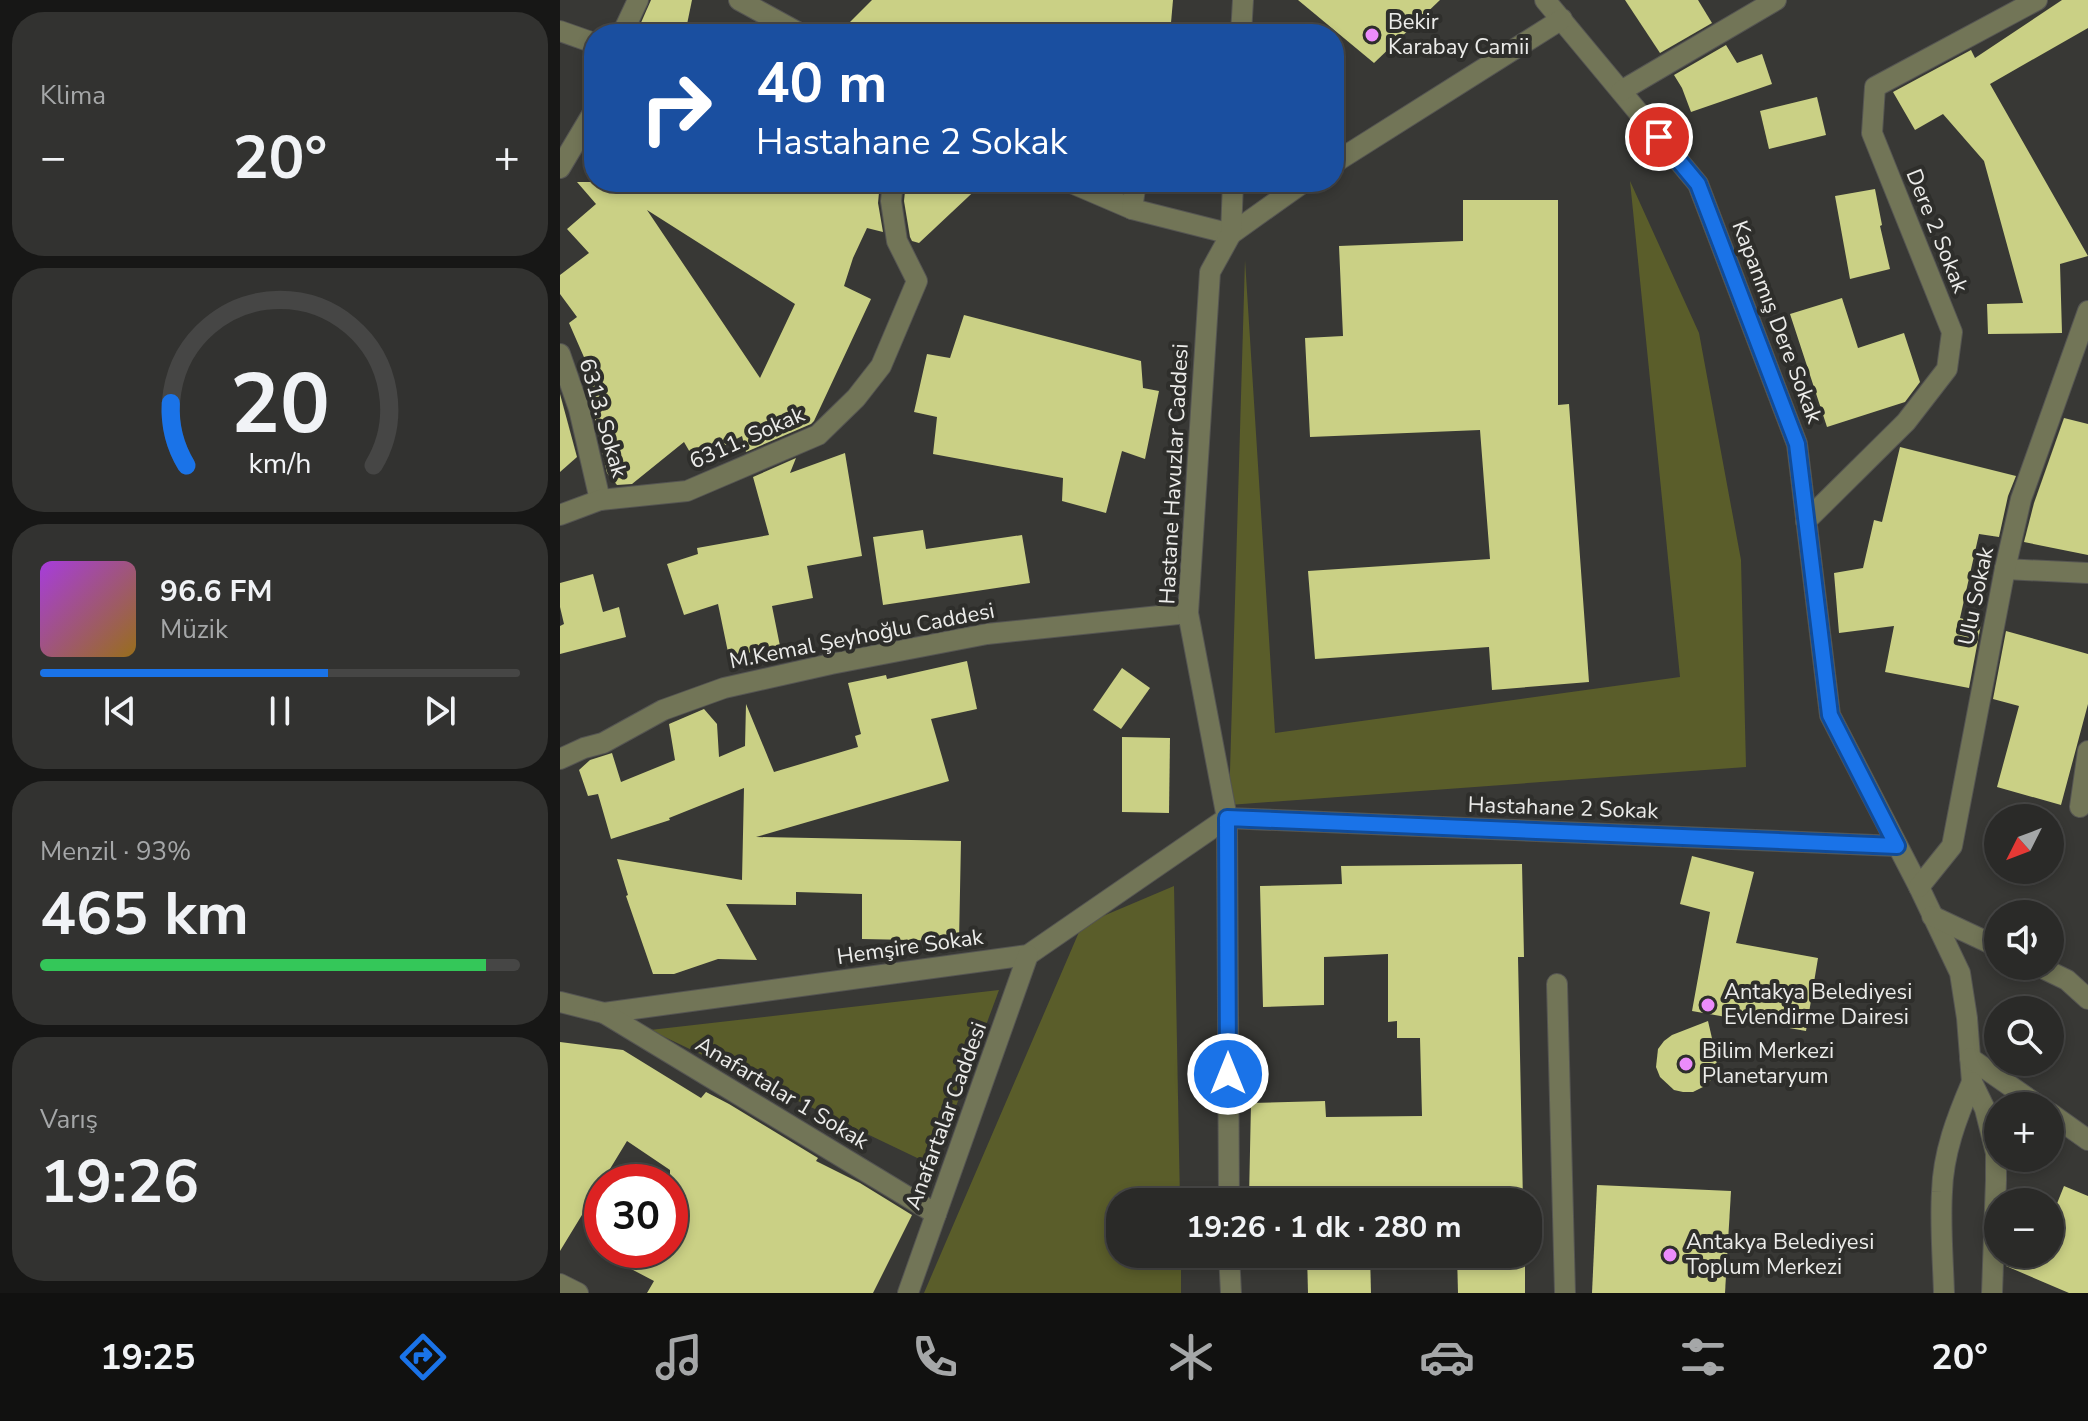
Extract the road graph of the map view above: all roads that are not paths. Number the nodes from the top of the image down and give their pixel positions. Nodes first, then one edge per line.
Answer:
1 (638, 0) edge
2 (739, 0) edge
3 (1243, 0) edge
4 (1545, 0) edge
5 (1776, 0) edge
6 (2037, 0) edge
7 (1562, 19) junction
8 (627, 24) edge
9 (783, 24) edge
10 (1242, 24) edge
11 (560, 31) edge
12 (584, 39) edge
13 (1621, 91) junction
14 (584, 128) edge
15 (1344, 157) edge
16 (560, 168) edge
17 (892, 192) edge
18 (1092, 192) edge
19 (1135, 192) edge
20 (1233, 192) edge
21 (1290, 192) edge
22 (1132, 209) junction
23 (1231, 234) junction
24 (2088, 311) edge
25 (560, 354) edge
26 (600, 500) junction
27 (560, 515) edge
28 (1806, 521) junction
29 (2005, 569) junction
30 (2088, 573) edge
31 (1188, 613) junction
32 (2088, 751) edge
33 (560, 759) edge
34 (2080, 807) dead end
35 (1227, 818) junction
36 (1897, 846) junction
37 (1919, 887) junction
38 (1932, 916) junction
39 (1984, 940) edge
40 (1028, 955) junction
41 (2064, 979) edge
42 (1557, 984) dead end
43 (2088, 999) edge
44 (560, 1002) edge
45 (604, 1013) junction
46 (1970, 1058) junction
47 (1972, 1082) junction
48 (2019, 1092) edge
49 (2064, 1123) edge
50 (2088, 1140) edge
51 (1229, 1188) edge
52 (936, 1214) junction
53 (1230, 1268) edge
54 (560, 1284) edge
55 (578, 1293) edge
56 (908, 1293) edge
57 (1231, 1293) edge
58 (1565, 1293) edge
59 (1944, 1293) edge
60 (1992, 1293) edge

1 - 8 street
2 - 9 street
3 - 10 street
4 - 7 street, Kapanmış Dere Sokak
5 - 13 street
6 - 28 street, Dere 2 Sokak
7 - 13 street, Kapanmış Dere Sokak
7 - 15 street
11 - 12 street
13 - 28 street, Kapanmış Dere Sokak
14 - 16 street
17 - 26 street, 6311. Sokak
18 - 22 street
19 - 22 street
20 - 23 street, Hastane Havuzlar Caddesi
21 - 23 street
22 - 23 street
23 - 31 street, Hastane Havuzlar Caddesi
24 - 29 street, Ulu Sokak
25 - 26 street, 6313. Sokak
26 - 27 street, 6313. Sokak
28 - 36 street, Kapanmış Dere Sokak
29 - 30 street
29 - 37 street, Ulu Sokak
31 - 33 street, M.Kemal Şeyhoğlu Caddesi
31 - 35 street, Hastane Havuzlar Caddesi
32 - 34 street
35 - 36 street, Hastahane 2 Sokak
35 - 40 street, Hemşire Sokak
35 - 51 street, Hastane Havuzlar Caddesi
36 - 37 street, Kapanmış Dere Sokak
37 - 38 street, Kapanmış Dere Sokak
38 - 39 street
38 - 46 street, Kapanmış Dere Sokak
40 - 45 street, Hemşire Sokak
40 - 52 street, Anafartalar Caddesi
41 - 43 street
42 - 58 street
44 - 45 street, Hemşire Sokak
45 - 52 street, Anafartalar 1 Sokak
46 - 47 street, Kapanmış Dere Sokak
46 - 48 street
47 - 59 street
47 - 60 street
49 - 50 street
52 - 56 street, Anafartalar Caddesi
53 - 57 street
54 - 55 street

